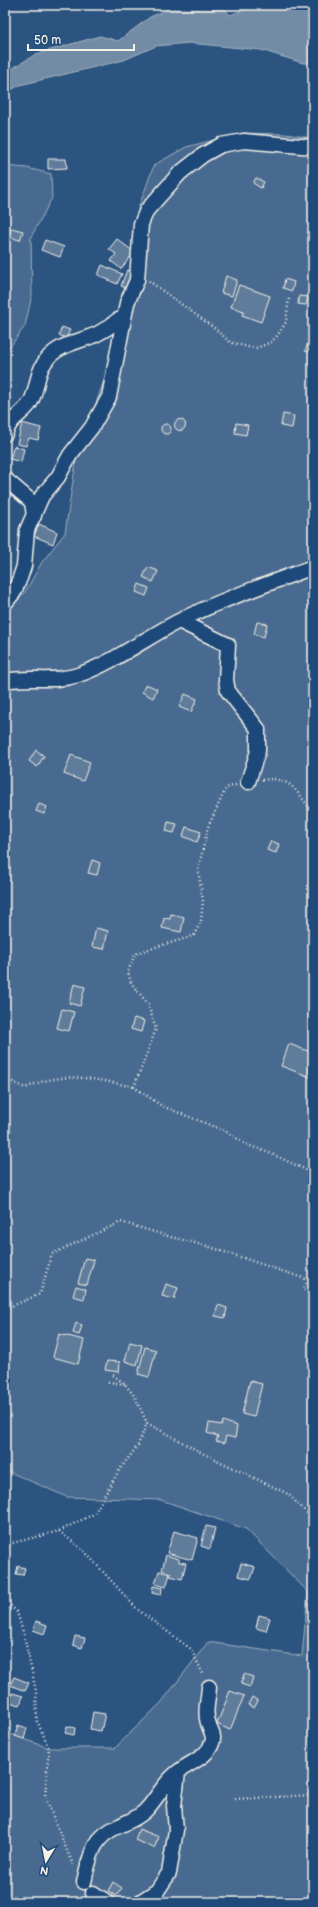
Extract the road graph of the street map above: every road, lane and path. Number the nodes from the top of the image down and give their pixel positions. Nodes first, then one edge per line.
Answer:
1 (313, 147) edge
2 (138, 273) junction
3 (289, 298) dead end
4 (118, 320) dead end
5 (5, 434) edge
6 (5, 479) edge
7 (34, 516) junction
8 (313, 567) edge
9 (5, 603) edge
10 (179, 621) junction
11 (7, 679) edge
12 (248, 782) junction
13 (313, 812) edge
14 (5, 1078) edge
15 (134, 1087) junction
16 (313, 1174) edge
17 (313, 1270) edge
18 (309, 1280) junction
19 (313, 1296) edge
20 (5, 1309) edge
21 (113, 1375) dead end
22 (108, 1382) dead end
23 (125, 1384) junction
24 (147, 1422) junction
25 (313, 1519) edge
26 (59, 1531) junction
27 (5, 1545) edge
28 (5, 1600) edge
29 (209, 1687) joint
30 (178, 1772) junction
31 (313, 1795) edge
32 (235, 1799) dead end
33 (84, 1882) joint
34 (93, 1893) dead end
35 (107, 1902) edge
36 (140, 1902) edge

1 - 2 street
2 - 3 path
2 - 7 street
4 - 5 street
6 - 7 street
7 - 9 street
8 - 10 street
10 - 11 street
10 - 12 street
12 - 13 path
12 - 15 path
14 - 15 path
15 - 16 path
17 - 18 path
18 - 19 path
18 - 20 path
21 - 23 path
22 - 23 path
23 - 24 path
24 - 25 path
24 - 26 path
26 - 27 path
26 - 29 path
28 - 33 path
29 - 30 street
30 - 33 street
30 - 36 street
31 - 32 path
34 - 35 street

